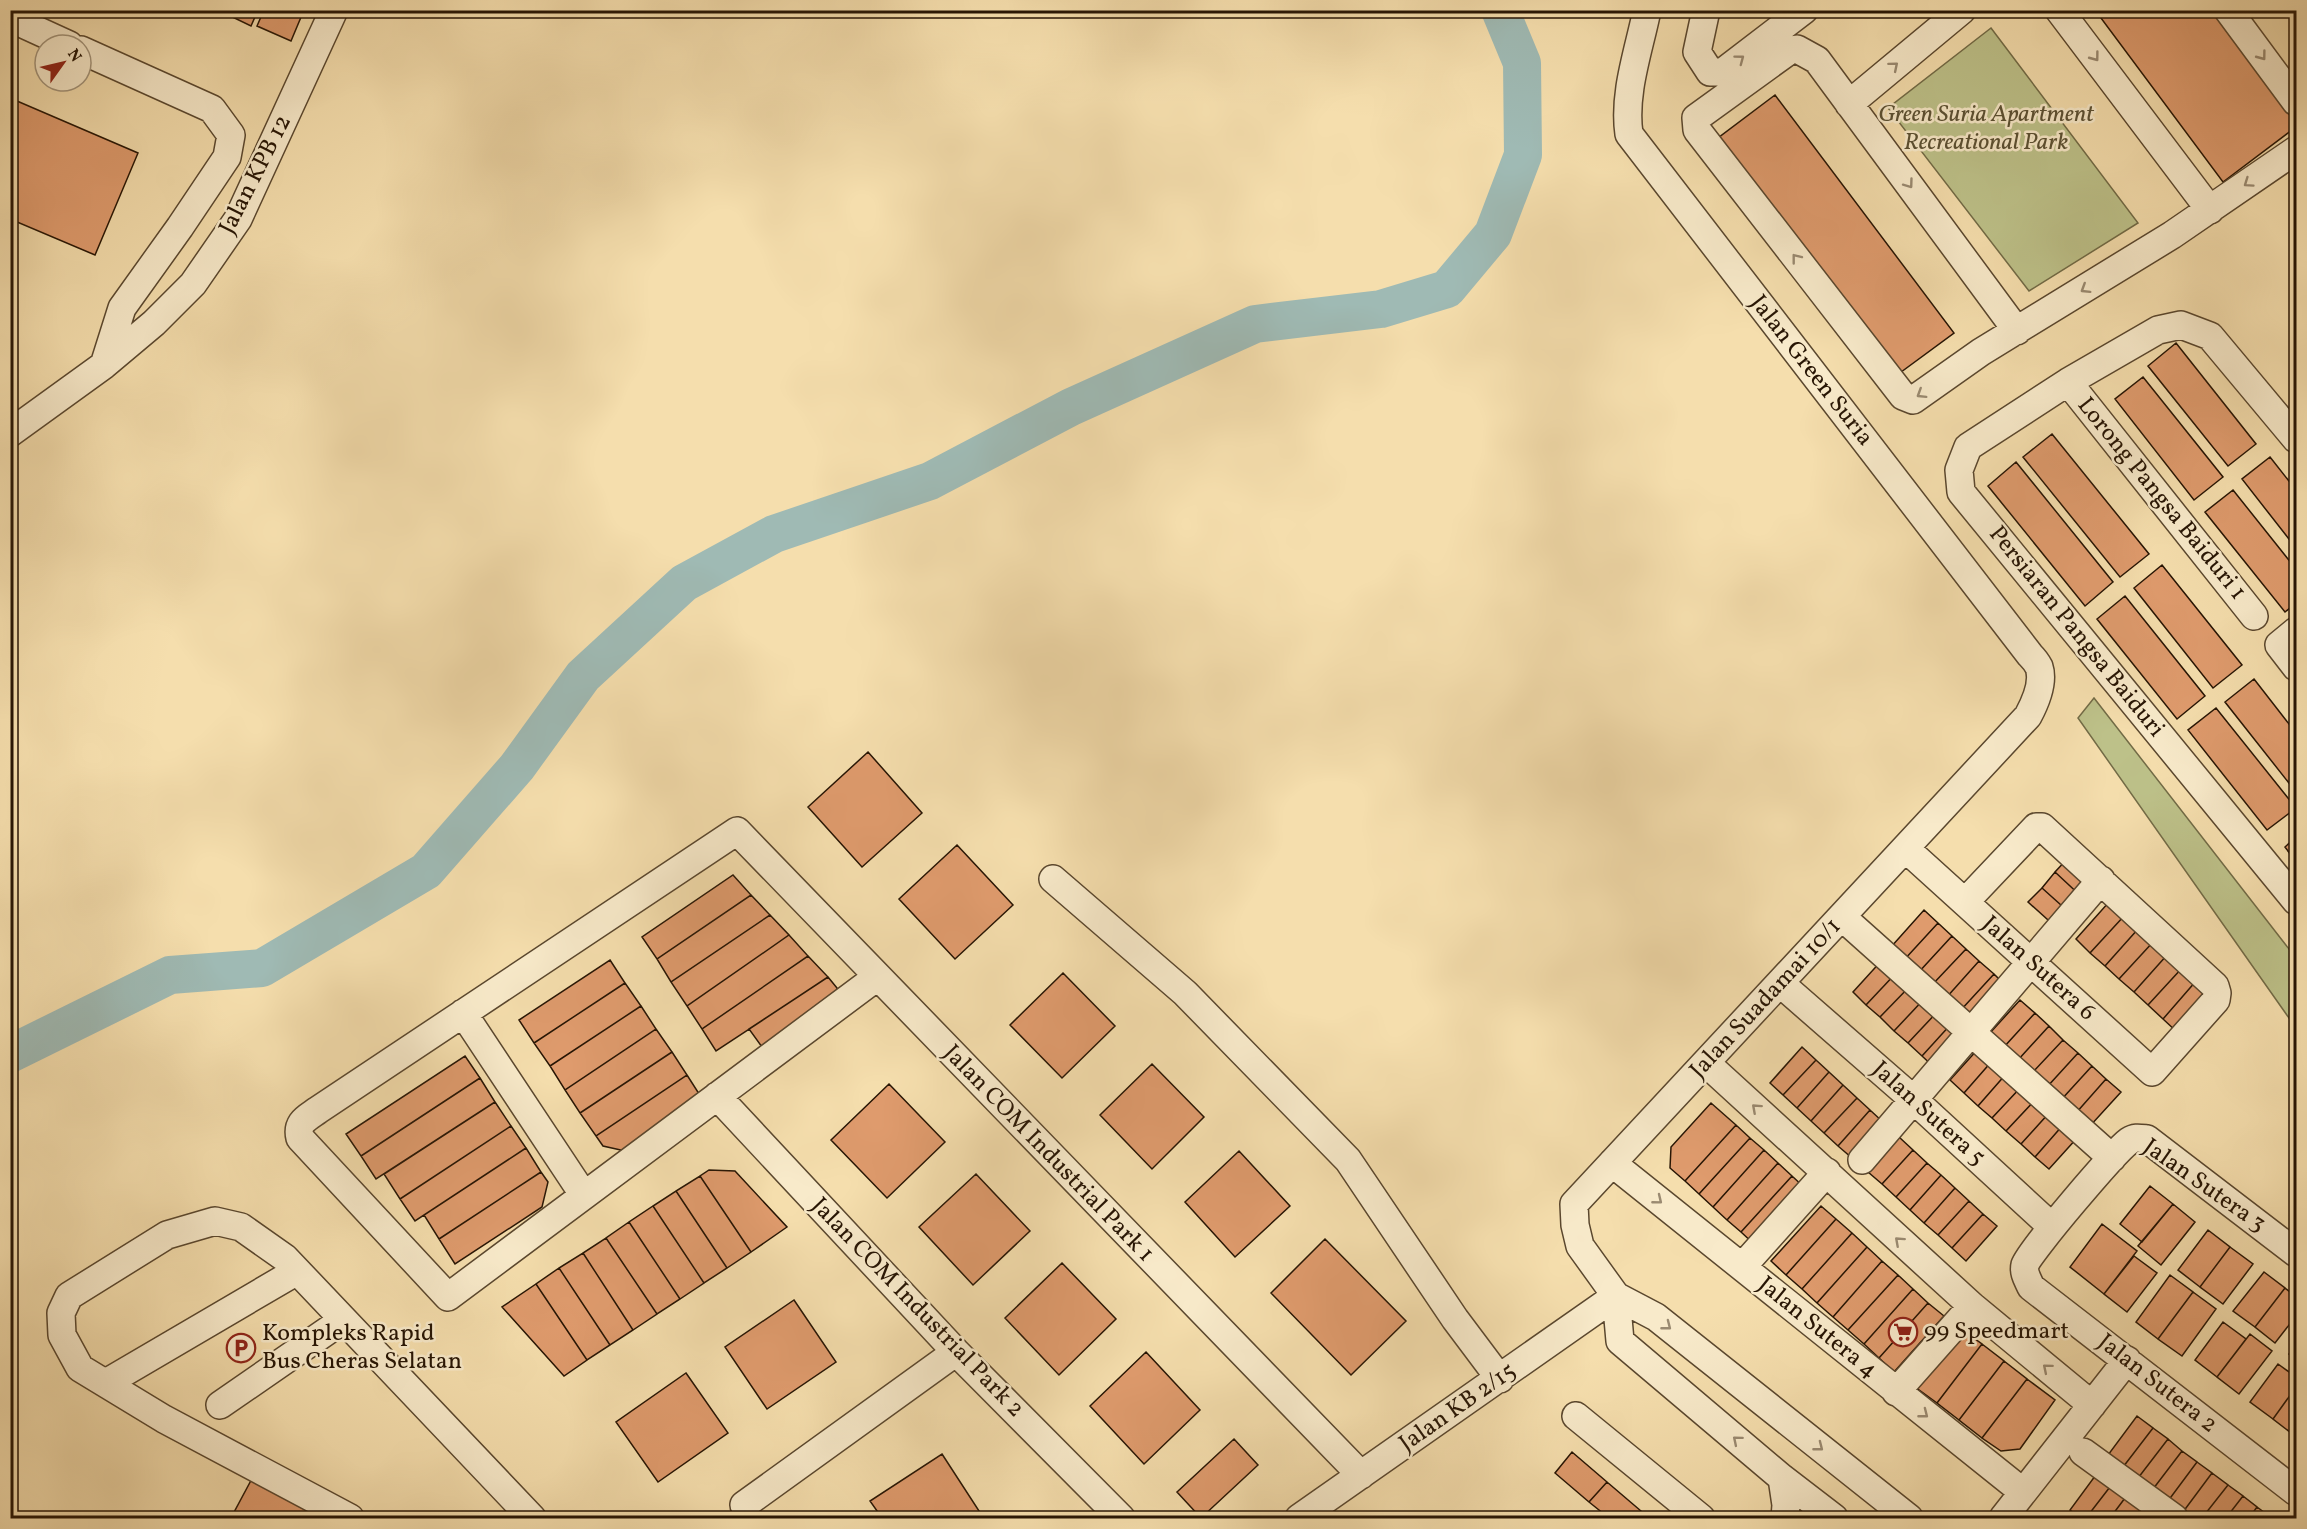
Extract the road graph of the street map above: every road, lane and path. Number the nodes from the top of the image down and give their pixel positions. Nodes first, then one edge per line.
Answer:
1 (334, 10) edge
2 (1647, 10) edge
3 (1706, 10) edge
4 (1804, 10) edge
5 (1962, 10) edge
6 (2059, 10) edge
7 (2228, 10) edge
8 (10, 18) edge
9 (43, 33) edge
10 (93, 55) edge
11 (2296, 102) edge
12 (1849, 104) junction
13 (2296, 150) edge
14 (2210, 210) junction
15 (2017, 331) junction
16 (104, 364) junction
17 (2068, 382) junction
18 (10, 433) edge
19 (2296, 439) edge
20 (2254, 616) dead end
21 (2288, 638) edge
22 (2296, 667) edge
23 (2028, 716) joint
24 (1915, 857) junction
25 (1053, 879) dead end
26 (2101, 880) junction
27 (2296, 901) edge
28 (1965, 902) junction
29 (1842, 917) junction
30 (2029, 962) junction
31 (878, 977) junction
32 (1781, 984) junction
33 (463, 1012) junction
34 (1971, 1033) junction
35 (1706, 1063) junction
36 (717, 1096) junction
37 (1914, 1101) junction
38 (2112, 1158) junction
39 (1862, 1160) dead end
40 (1612, 1163) junction
41 (1827, 1172) junction
42 (584, 1194) junction
43 (2052, 1227) junction
44 (2296, 1253) edge
45 (1742, 1267) junction
46 (297, 1271) junction
47 (1616, 1296) junction
48 (1972, 1306) junction
49 (344, 1320) junction
50 (956, 1352) junction
51 (2127, 1360) junction
52 (1500, 1379) junction
53 (106, 1383) junction
54 (1896, 1392) junction
55 (220, 1405) dead end
56 (2092, 1405) junction
57 (1576, 1416) dead end
58 (2083, 1452) dead end
59 (1361, 1475) junction
60 (1782, 1478) junction
61 (2296, 1492) edge
62 (744, 1505) dead end
63 (2020, 1510) edge
64 (350, 1518) edge
65 (532, 1518) edge
66 (1121, 1518) edge
67 (1299, 1518) edge
68 (1701, 1518) edge
69 (1785, 1518) edge
70 (1834, 1518) edge
71 (1909, 1518) edge
72 (2174, 1518) edge

1 - 16 street, Jalan KPB 12
2 - 23 street, Jalan Green Suria
3 -> 4 street
12 -> 5 street
6 -> 14 street
7 -> 11 street
8 - 9 street
10 - 16 street
12 -> 15 street
15 -> 12 street
13 -> 14 street
14 -> 15 street
16 - 18 street, Jalan KPB 12
17 - 19 street, Persiaran Pangsa Baiduri
17 - 20 street, Lorong Pangsa Baiduri 1
17 - 27 street, Persiaran Pangsa Baiduri
21 - 22 street
23 - 24 street, Jalan Suadamai 10/1
24 - 28 street, Jalan Sutera 6
24 - 29 street, Jalan Suadamai 10/1
25 - 52 street
26 - 28 street
26 - 30 street
26 - 30 street, Jalan Sutera 6
28 - 30 street, Jalan Sutera 6
29 - 32 street, Jalan Suadamai 10/1
29 - 34 street
30 - 34 street
31 - 33 street, Jalan COM Industrial Park 1
31 - 36 street
31 - 59 street, Jalan COM Industrial Park 1
32 - 35 street, Jalan Suadamai 10/1
32 - 37 street, Jalan Sutera 5
33 - 42 street
33 - 42 street
34 - 37 street
34 - 38 street
35 - 40 street, Jalan Suadamai 10/1
41 -> 35 street
36 - 42 street
36 - 50 street, Jalan COM Industrial Park 2
37 - 39 street
37 - 43 street, Jalan Sutera 5
38 - 43 street, Jalan Sutera 2
38 - 44 street, Jalan Sutera 3
40 -> 45 street, Jalan Sutera 4
40 - 47 street, Jalan Suadamai 10/1
41 - 45 street
48 -> 41 street
43 - 51 street, Jalan Sutera 2
45 - 54 street, Jalan Sutera 4
46 - 49 street
46 - 53 street
46 - 53 street
47 - 52 street, Jalan KB 2/15
60 -> 47 street
47 -> 71 street, Jalan Suadamai 10/1
48 - 54 street
56 -> 48 street
49 - 55 street
49 - 65 street
50 - 62 street
50 - 66 street, Jalan COM Industrial Park 2
51 - 56 street
51 - 61 street, Jalan Sutera 2
52 - 59 street, Jalan KB 2/15
53 - 64 street
54 -> 63 street, Jalan Sutera 4
56 - 63 street
57 - 68 street
58 - 72 street
59 - 67 street, Jalan KB 2/15
60 - 69 street
60 - 70 street

